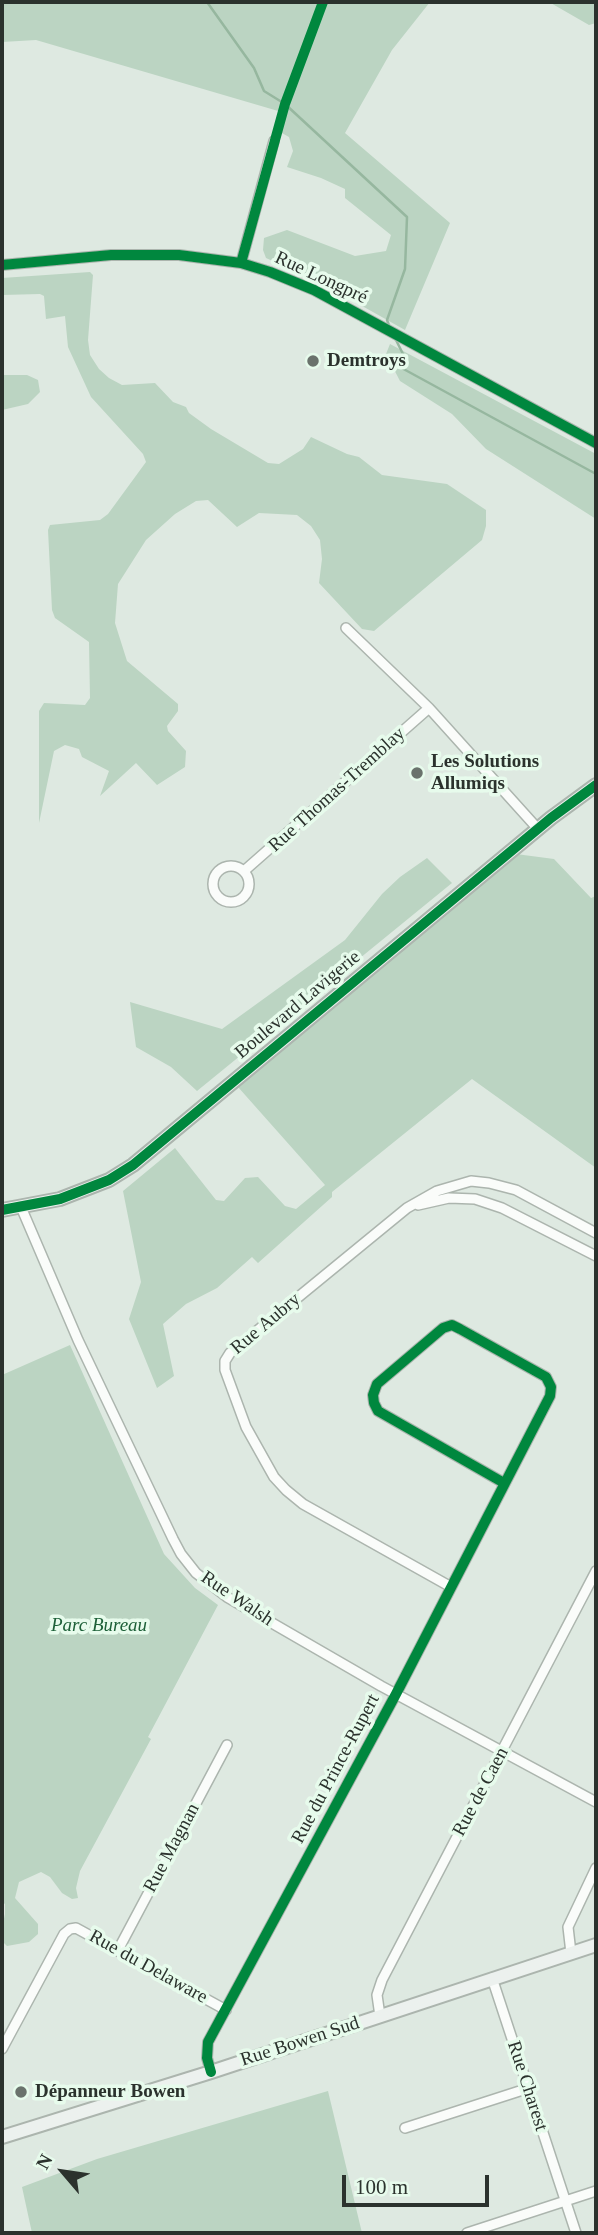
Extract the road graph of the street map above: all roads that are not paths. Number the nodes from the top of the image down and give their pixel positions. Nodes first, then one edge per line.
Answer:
1 (274, 141) dead end
2 (241, 264) junction
3 (2, 265) edge
4 (596, 443) edge
5 (346, 628) dead end
6 (429, 708) junction
7 (596, 785) edge
8 (538, 828) junction
9 (244, 871) junction
10 (22, 1208) junction
11 (407, 1208) junction
12 (2, 1210) edge
13 (596, 1233) edge
14 (596, 1256) edge
15 (504, 1483) junction
16 (596, 1571) edge
17 (451, 1587) junction
18 (396, 1694) junction
19 (227, 1745) dead end
20 (502, 1752) junction
21 (596, 1802) edge
22 (596, 1868) edge
23 (596, 1945) edge
24 (118, 1950) junction
25 (571, 1953) junction
26 (492, 1978) junction
27 (226, 2010) junction
28 (380, 2016) junction
29 (2, 2024) edge
30 (12, 2030) junction
31 (2, 2049) edge
32 (211, 2071) junction
33 (529, 2088) junction
34 (405, 2128) dead end
35 (2, 2137) edge
36 (596, 2191) edge
37 (565, 2202) junction
38 (467, 2233) edge
39 (576, 2233) edge

1 - 2 street
2 - 3 street, Rue Longpré
2 - 4 street, Rue Longpré
5 - 6 street
6 - 8 street
6 - 9 street, Rue Thomas-Tremblay
7 - 8 street, Boulevard Lavigerie
8 - 10 street, Boulevard Lavigerie
9 - 9 street, Rue Thomas-Tremblay
10 - 12 street, Boulevard Lavigerie
10 - 18 street, Rue Walsh
11 - 13 street, Rue Aubry
11 - 14 street, Rue Aubry
11 - 17 street, Rue Aubry
15 - 15 street, Rue du Prince-Rupert
15 - 17 street, Rue du Prince-Rupert
16 - 20 street, Rue de Caen
17 - 18 street, Rue du Prince-Rupert
18 - 20 street, Rue Walsh
18 - 27 street, Rue du Prince-Rupert
19 - 24 street, Rue Magnan
20 - 21 street, Rue Walsh
20 - 28 street, Rue de Caen
22 - 25 street
23 - 25 street, Rue Bowen Sud
24 - 27 street, Rue du Delaware
24 - 30 street, Rue du Delaware
25 - 26 street, Rue Bowen Sud
26 - 28 street, Rue Bowen Sud
26 - 33 street, Rue Charest
27 - 32 street, Rue du Prince-Rupert
28 - 32 street, Rue Bowen Sud
29 - 30 street
30 - 31 street
32 - 35 street, Rue Bowen Sud
33 - 34 street
33 - 37 street, Rue Charest
36 - 37 street
37 - 38 street
37 - 39 street, Rue Charest

